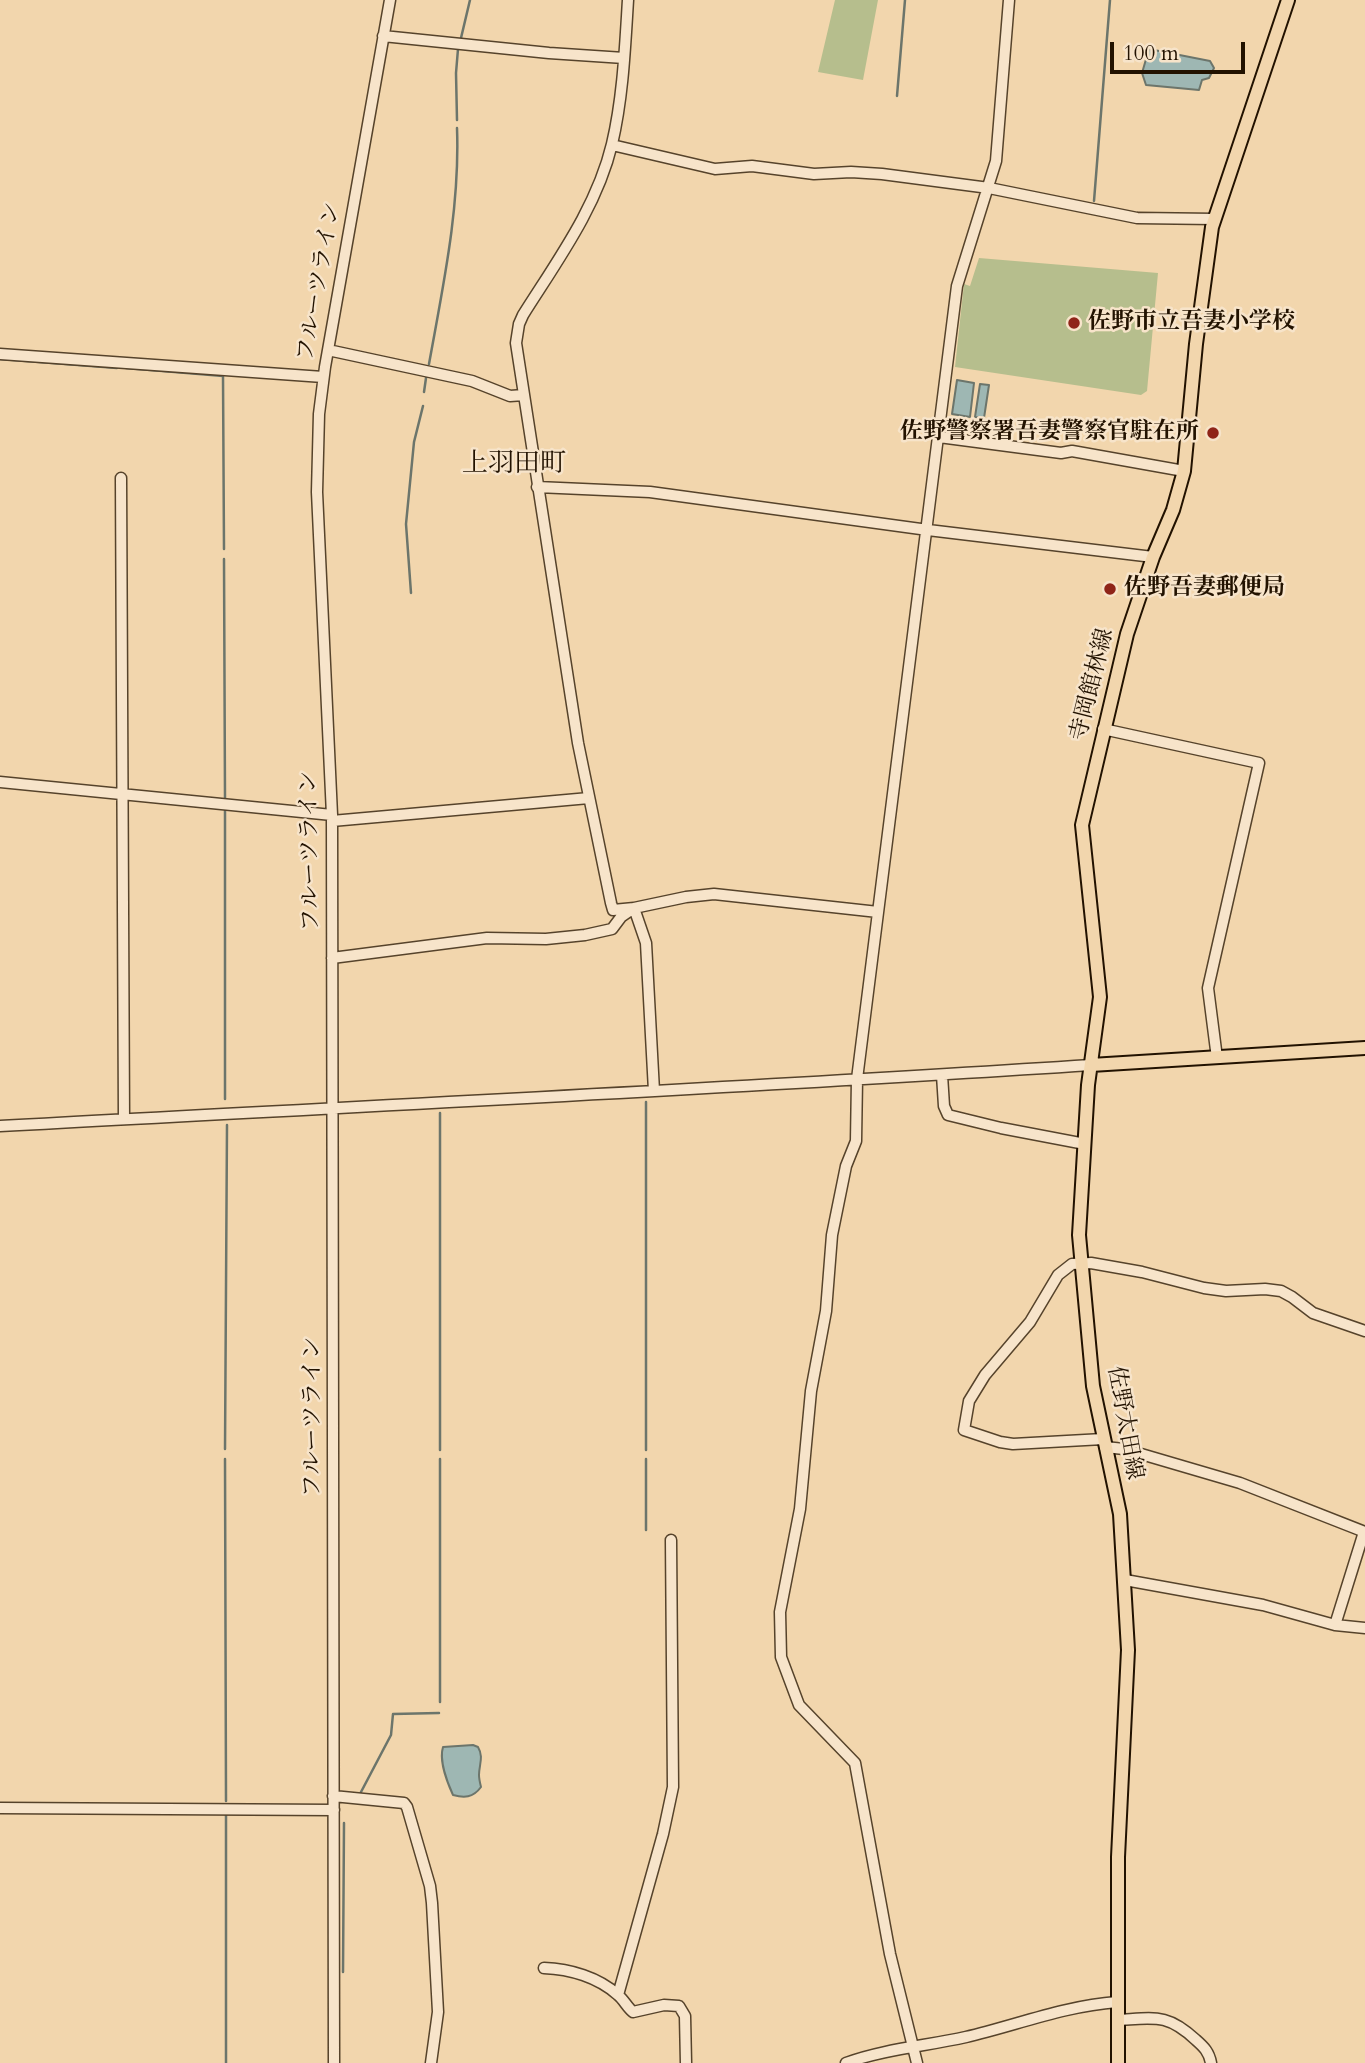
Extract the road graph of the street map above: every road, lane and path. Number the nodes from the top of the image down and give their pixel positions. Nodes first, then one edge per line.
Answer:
1 (390, 0) edge
2 (628, 0) edge
3 (1009, 0) edge
4 (1289, 0) edge
5 (383, 36) junction
6 (624, 58) junction
7 (612, 145) junction
8 (989, 188) junction
9 (1215, 219) junction
10 (328, 351) junction
11 (0, 354) edge
12 (323, 377) junction
13 (524, 395) junction
14 (939, 437) junction
15 (1184, 471) junction
16 (121, 478) dead end
17 (537, 487) junction
18 (928, 530) junction
19 (1153, 557) junction
20 (1103, 729) junction
21 (0, 782) edge
22 (123, 795) junction
23 (590, 799) junction
24 (332, 818) junction
25 (634, 908) junction
26 (878, 912) junction
27 (332, 958) junction
28 (1365, 1048) edge
29 (1217, 1058) junction
30 (1091, 1065) junction
31 (942, 1074) junction
32 (857, 1079) junction
33 (654, 1091) junction
34 (331, 1107) junction
35 (124, 1119) junction
36 (0, 1126) edge
37 (1085, 1144) junction
38 (1081, 1262) junction
39 (1365, 1331) edge
40 (1104, 1443) junction
41 (1365, 1532) edge
42 (671, 1541) dead end
43 (1125, 1580) junction
44 (1335, 1625) junction
45 (1365, 1628) edge
46 (333, 1796) junction
47 (0, 1808) edge
48 (334, 1810) junction
49 (544, 1968) dead end
50 (618, 1995) junction
51 (1117, 2002) junction
52 (1117, 2020) junction
53 (914, 2047) junction
54 (334, 2063) edge
55 (431, 2063) edge
56 (686, 2063) edge
57 (846, 2063) edge
58 (917, 2063) edge
59 (1118, 2063) edge
60 (1211, 2063) edge

1 - 5 street, フルーツライン
2 - 6 street
3 - 8 street
4 - 9 main road, 寺岡館林線
5 - 6 street
5 - 10 street, フルーツライン
6 - 7 street
7 - 8 street
7 - 13 street
8 - 9 street
8 - 14 street
9 - 15 main road, 寺岡館林線
10 - 12 street, フルーツライン
10 - 13 street
11 - 12 street
12 - 24 street, フルーツライン
13 - 17 street
14 - 15 street
14 - 18 street
15 - 19 main road, 寺岡館林線
16 - 22 street
17 - 18 street
17 - 23 street
18 - 19 street
18 - 26 street
19 - 20 main road, 寺岡館林線
20 - 29 street
20 - 30 main road, 寺岡館林線
21 - 22 street
22 - 24 street
22 - 35 street
23 - 24 street
23 - 25 street
24 - 27 street, フルーツライン
25 - 26 street
25 - 27 street
25 - 33 street
26 - 32 street
27 - 34 street, フルーツライン
28 - 29 main road
29 - 30 main road
30 - 31 street
30 - 37 main road, 佐野太田線
31 - 32 street
31 - 37 street
32 - 33 street
32 - 53 street
33 - 34 street
34 - 35 street
34 - 46 street, フルーツライン
35 - 36 street
37 - 38 main road, 佐野太田線
38 - 39 street
38 - 40 main road, 佐野太田線
38 - 40 street
40 - 41 street
40 - 43 main road, 佐野太田線
41 - 44 street
42 - 50 street
43 - 44 street
43 - 51 main road, 佐野太田線
44 - 45 street
46 - 48 street, フルーツライン
46 - 55 street
47 - 48 street
48 - 54 street, フルーツライン
49 - 50 street
50 - 56 street
51 - 52 main road, 佐野太田線
51 - 53 street
52 - 59 main road, 佐野太田線
52 - 60 street
53 - 57 street
53 - 58 street

